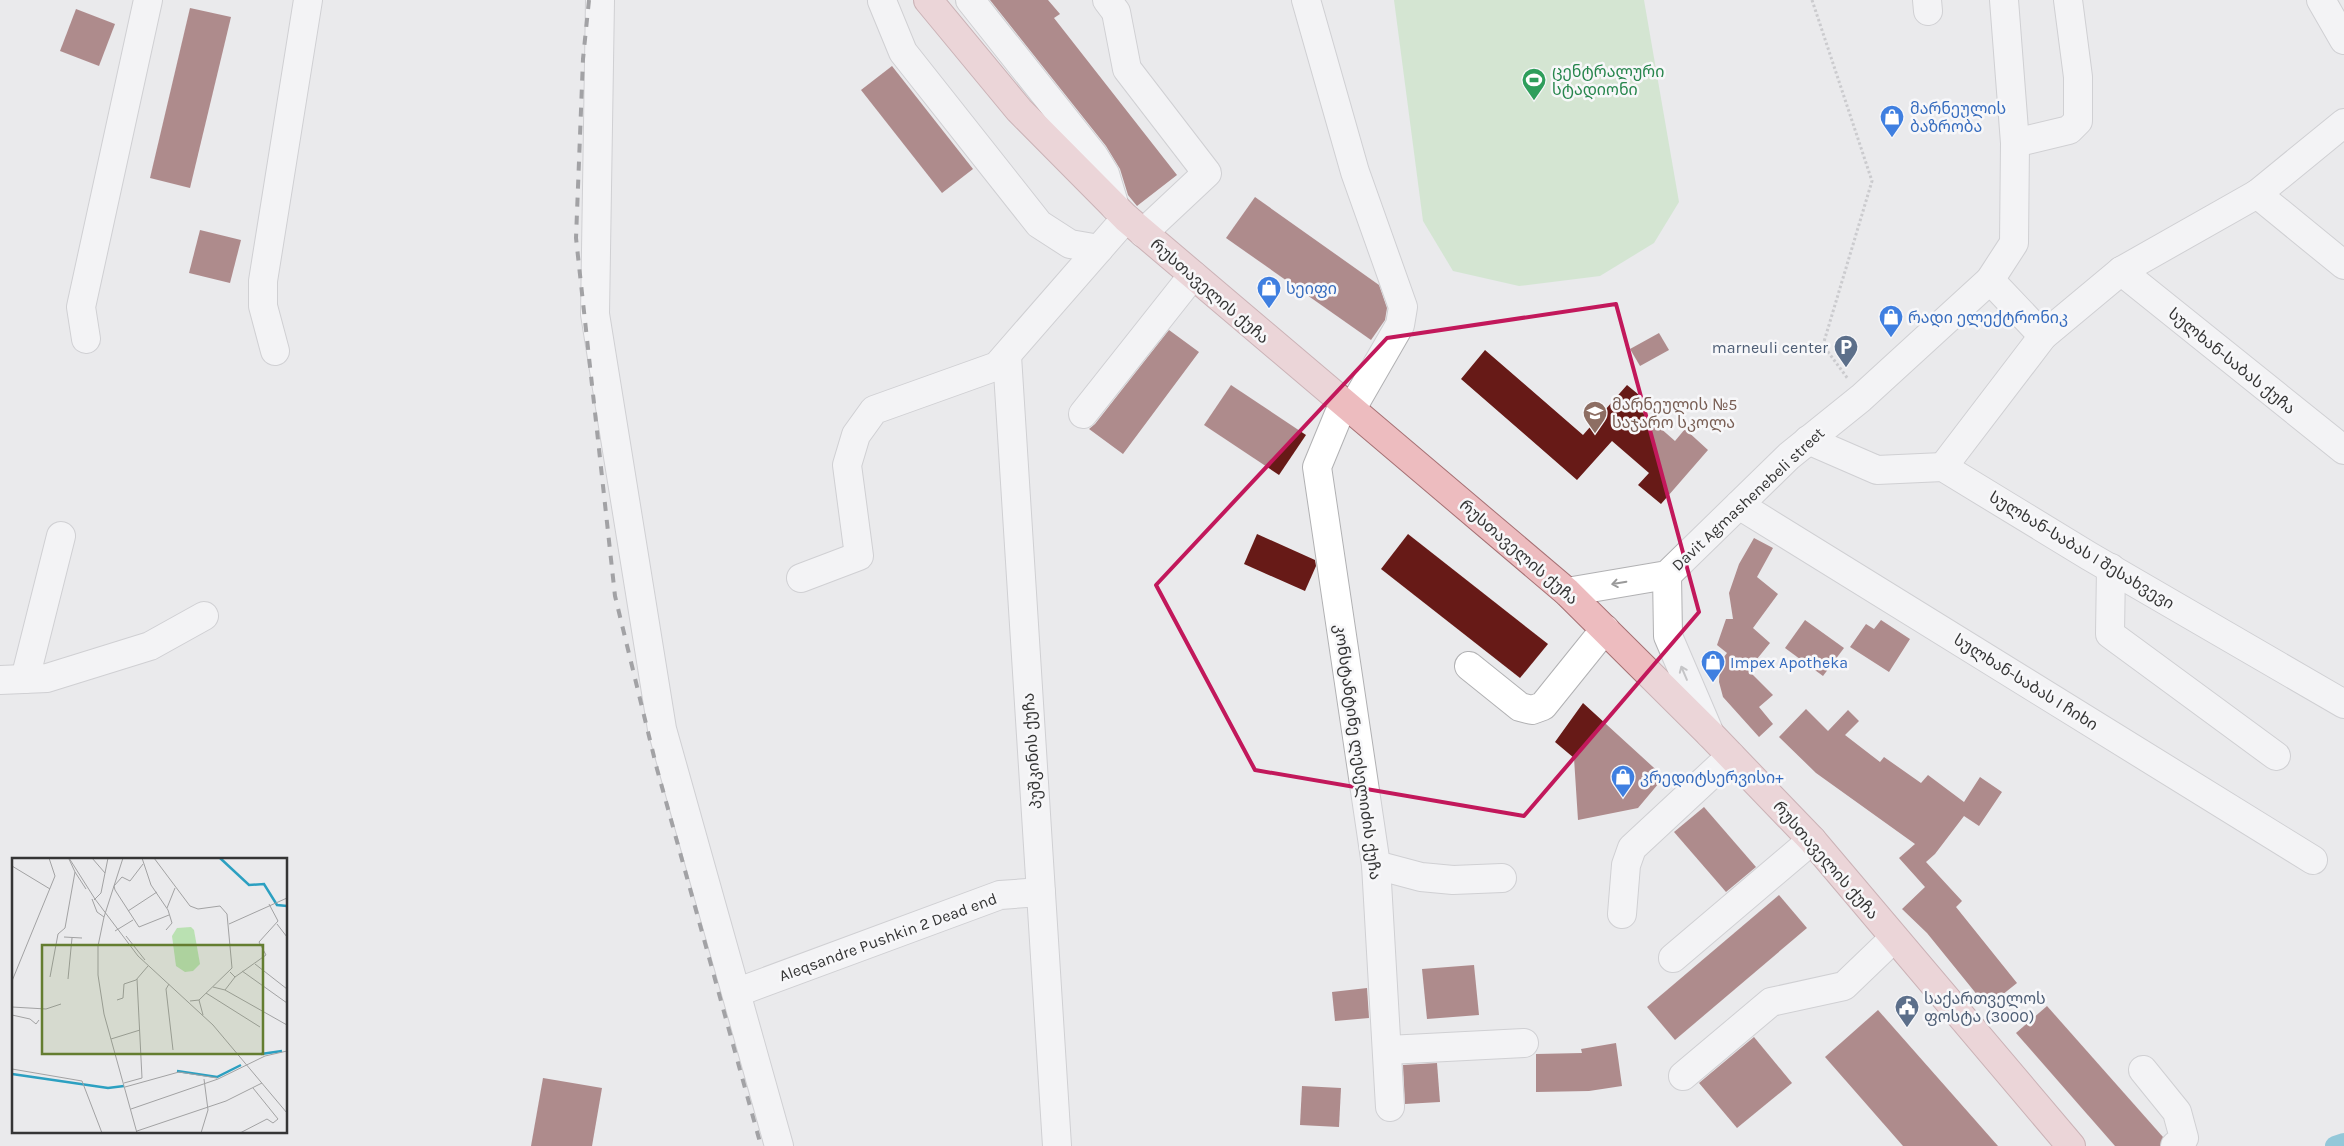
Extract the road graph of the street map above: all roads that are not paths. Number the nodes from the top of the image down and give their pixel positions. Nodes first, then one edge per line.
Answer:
1 (148, 0) edge
2 (308, 0) edge
3 (600, 0) edge
4 (928, 0) edge
5 (970, 0) edge
6 (1107, 0) edge
7 (1306, 0) edge
8 (2004, 0) edge
9 (2068, 0) edge
10 (2321, 0) edge
11 (882, 1) edge
12 (2344, 40) edge
13 (2344, 123) edge
14 (2015, 144) junction
15 (2257, 194) junction
16 (1128, 219) junction
17 (1099, 249) junction
18 (2344, 265) edge
19 (2121, 271) junction
20 (1193, 275) junction
21 (1990, 280) junction
22 (2043, 336) junction
23 (86, 339) dead end
24 (275, 351) dead end
25 (1007, 356) junction
26 (1347, 407) junction
27 (1083, 414) dead end
28 (1808, 440) junction
29 (2344, 450) edge
30 (1943, 467) junction
31 (1739, 505) junction
32 (61, 536) dead end
33 (2111, 568) junction
34 (1667, 575) junction
35 (801, 578) dead end
36 (1567, 592) junction
37 (204, 616) dead end
38 (1606, 629) junction
39 (1469, 666) dead end
40 (13, 680) edge
41 (2344, 704) edge
42 (1710, 734) junction
43 (1731, 756) junction
44 (2276, 756) dead end
45 (1812, 840) junction
46 (2313, 860) dead end
47 (1376, 865) junction
48 (1502, 878) dead end
49 (1041, 892) junction
50 (1622, 914) dead end
51 (1894, 938) junction
52 (1673, 958) dead end
53 (738, 992) junction
54 (1524, 1043) dead end
55 (1388, 1050) junction
56 (2143, 1070) dead end
57 (1683, 1076) dead end
58 (1390, 1107) dead end
59 (779, 1146) edge
60 (1058, 1146) edge
61 (2071, 1146) edge
62 (2174, 1146) edge

1 - 23 street
2 - 24 street
3 - 53 street
4 - 16 main road, რუსთაველის ქუჩა
5 - 16 street
6 - 16 street
7 - 26 street, კონსტანტინე ლესელიძის ქუჩა
8 - 14 street, Davit Agmashenebeli street
9 - 14 street
10 - 12 street
11 - 17 street
13 - 15 street
14 - 21 street, Davit Agmashenebeli street
15 - 18 street
15 - 19 street
16 - 17 street
16 - 20 main road, რუსთაველის ქუჩა
17 - 25 street
19 - 22 street
19 - 29 street, სულხან-საბას ქუჩა
20 - 26 main road, რუსთაველის ქუჩა
20 - 27 street
21 - 22 street
21 - 28 street, Davit Agmashenebeli street
22 - 30 street
25 - 35 street
25 - 49 street, პუშკინის ქუჩა
26 - 36 main road, რუსთაველის ქუჩა
26 - 47 street, კონსტანტინე ლესელიძის ქუჩა
28 - 30 street
28 - 31 street, Davit Agmashenebeli street
30 - 33 street, სულხან-საბას I შესახვევი
31 - 34 street, Davit Agmashenebeli street
31 - 46 street, სულხან-საბას I ჩიხი
32 - 40 street
33 - 41 street, სულხან-საბას I შესახვევი
33 - 44 street
34 -> 36 street, Davit Agmashenebeli street
42 -> 34 street
36 - 38 main road, რუსთაველის ქუჩა
37 - 40 street
38 - 39 street
38 - 42 main road, რუსთაველის ქუჩა
42 - 43 main road, რუსთაველის ქუჩა
43 - 45 main road, რუსთაველის ქუჩა
43 - 50 street
45 - 51 main road, რუსთაველის ქუჩა
45 - 52 street
47 - 48 street
47 - 55 street, კონსტანტინე ლესელიძის ქუჩა
49 - 53 street, Aleqsandre Pushkin 2 Dead end
49 - 60 street, პუშკინის ქუჩა
51 - 57 street
51 - 61 main road, რუსთაველის ქუჩა
53 - 59 street
54 - 55 street
55 - 58 street, კონსტანტინე ლესელიძის ქუჩა
56 - 62 street

